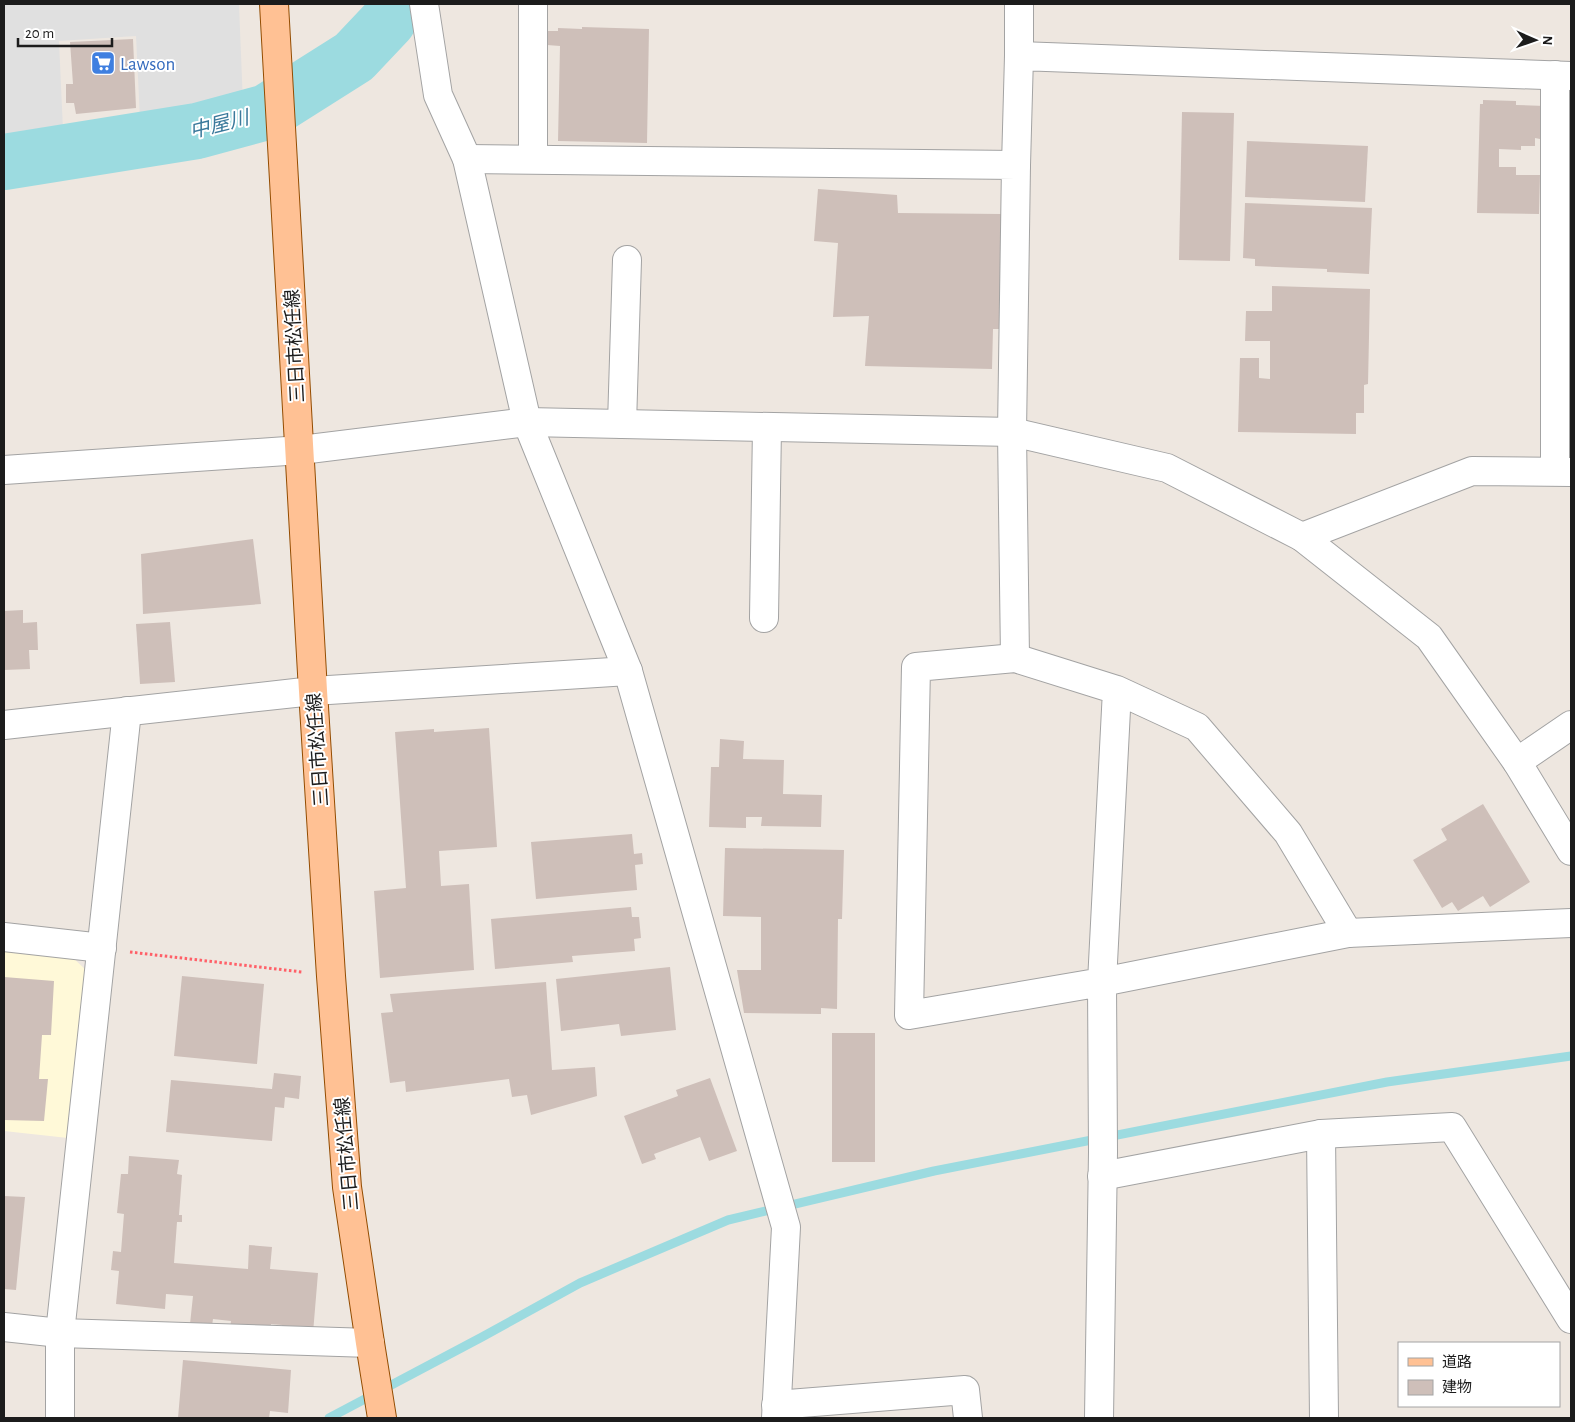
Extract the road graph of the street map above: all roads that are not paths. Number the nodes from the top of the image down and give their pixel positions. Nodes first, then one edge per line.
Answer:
1 (274, 4) edge
2 (424, 4) edge
3 (533, 4) edge
4 (1019, 4) edge
5 (1019, 56) junction
6 (1563, 76) edge
7 (468, 158) junction
8 (533, 159) junction
9 (1016, 165) junction
10 (628, 260) dead end
11 (527, 422) junction
12 (622, 424) junction
13 (767, 427) junction
14 (1012, 432) junction
15 (300, 450) junction
16 (4, 470) edge
17 (1563, 471) edge
18 (1302, 537) junction
19 (764, 618) dead end
20 (1015, 658) junction
21 (628, 671) junction
22 (1117, 690) junction
23 (313, 691) junction
24 (127, 711) junction
25 (4, 725) edge
26 (1571, 725) edge
27 (1517, 762) junction
28 (1571, 851) edge
29 (1571, 923) edge
30 (1348, 933) junction
31 (4, 937) edge
32 (102, 948) junction
33 (1102, 982) junction
34 (1321, 1134) junction
35 (1102, 1164) junction
36 (1571, 1318) edge
37 (4, 1327) edge
38 (60, 1333) junction
39 (370, 1343) junction
40 (776, 1412) edge
41 (382, 1416) edge
42 (60, 1418) edge
43 (968, 1418) edge
44 (1099, 1418) edge
45 (1324, 1418) edge

1 - 15 main road, 三日市松任線
2 - 7 street
3 - 8 street
4 - 5 street
5 - 6 street
5 - 9 street
6 - 17 street
7 - 8 street
7 - 11 street
8 - 9 street
9 - 14 street
10 - 12 street
11 - 12 street
11 - 15 street
11 - 21 street
12 - 13 street
13 - 14 street
13 - 19 street
14 - 18 street
14 - 20 street
15 - 16 street
15 - 23 main road, 三日市松任線
17 - 18 street
18 - 27 street
20 - 22 street
20 - 33 street
21 - 23 street
21 - 40 street
22 - 30 street
22 - 33 street
23 - 24 street
23 - 39 main road, 三日市松任線
24 - 25 street
24 - 32 street
26 - 27 street
27 - 28 street
29 - 30 street
30 - 33 street
31 - 32 street
32 - 38 street
33 - 35 street
34 - 35 street
34 - 36 street
34 - 45 street
35 - 44 street
37 - 38 street
38 - 39 street
38 - 42 street
39 - 41 main road, 三日市松任線
40 - 43 street

